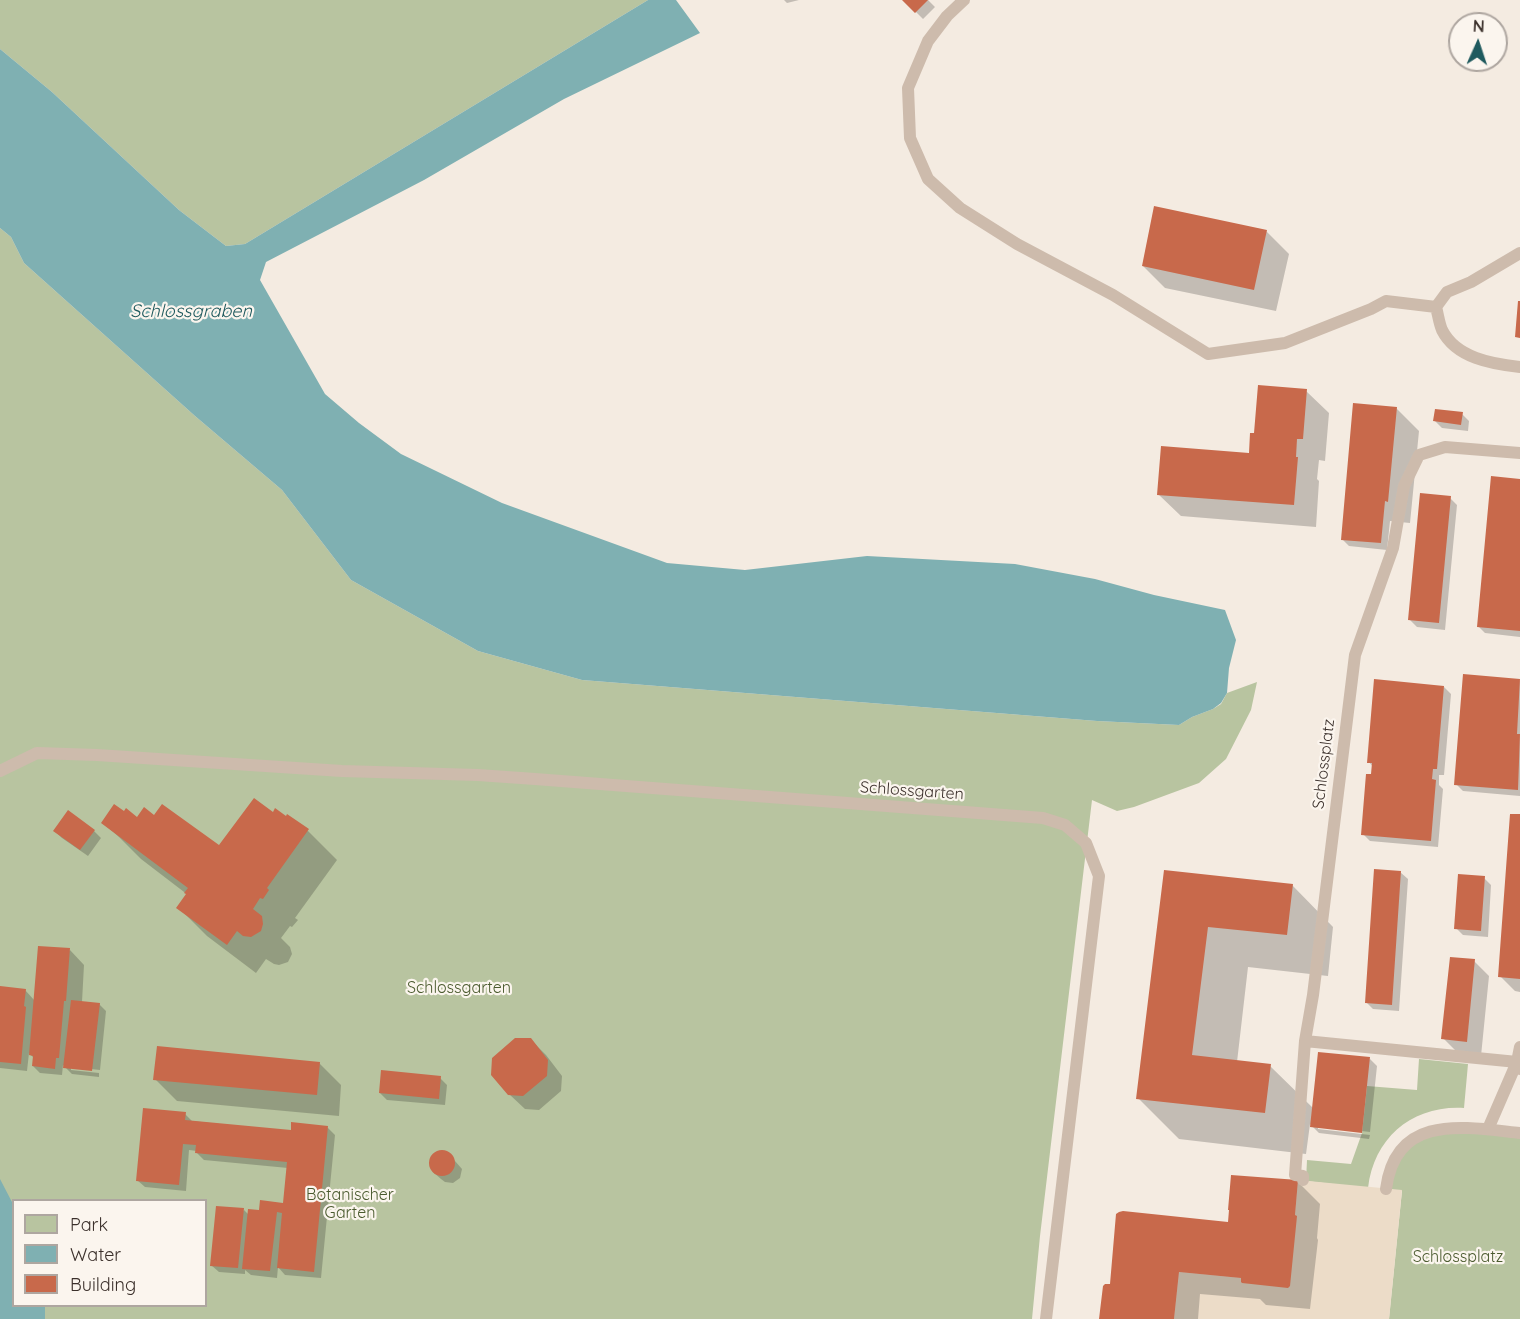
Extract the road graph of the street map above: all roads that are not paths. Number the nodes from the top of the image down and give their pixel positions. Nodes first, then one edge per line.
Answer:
1 (964, 0) edge
2 (1520, 253) edge
3 (1436, 307) junction
4 (1520, 367) edge
5 (1520, 453) edge
6 (0, 771) edge
7 (1305, 1041) junction
8 (1520, 1047) edge
9 (1519, 1065) edge
10 (1488, 1129) junction
11 (1520, 1133) edge
12 (1303, 1180) dead end
13 (1386, 1189) dead end
14 (1046, 1319) edge

1 - 3 lane
2 - 3 lane
3 - 4 lane
5 - 7 lane, Schlossplatz
6 - 14 lane, Schlossgarten
7 - 9 lane
7 - 12 lane, Schlossplatz
8 - 9 lane
9 - 10 lane
10 - 11 lane
10 - 13 lane

